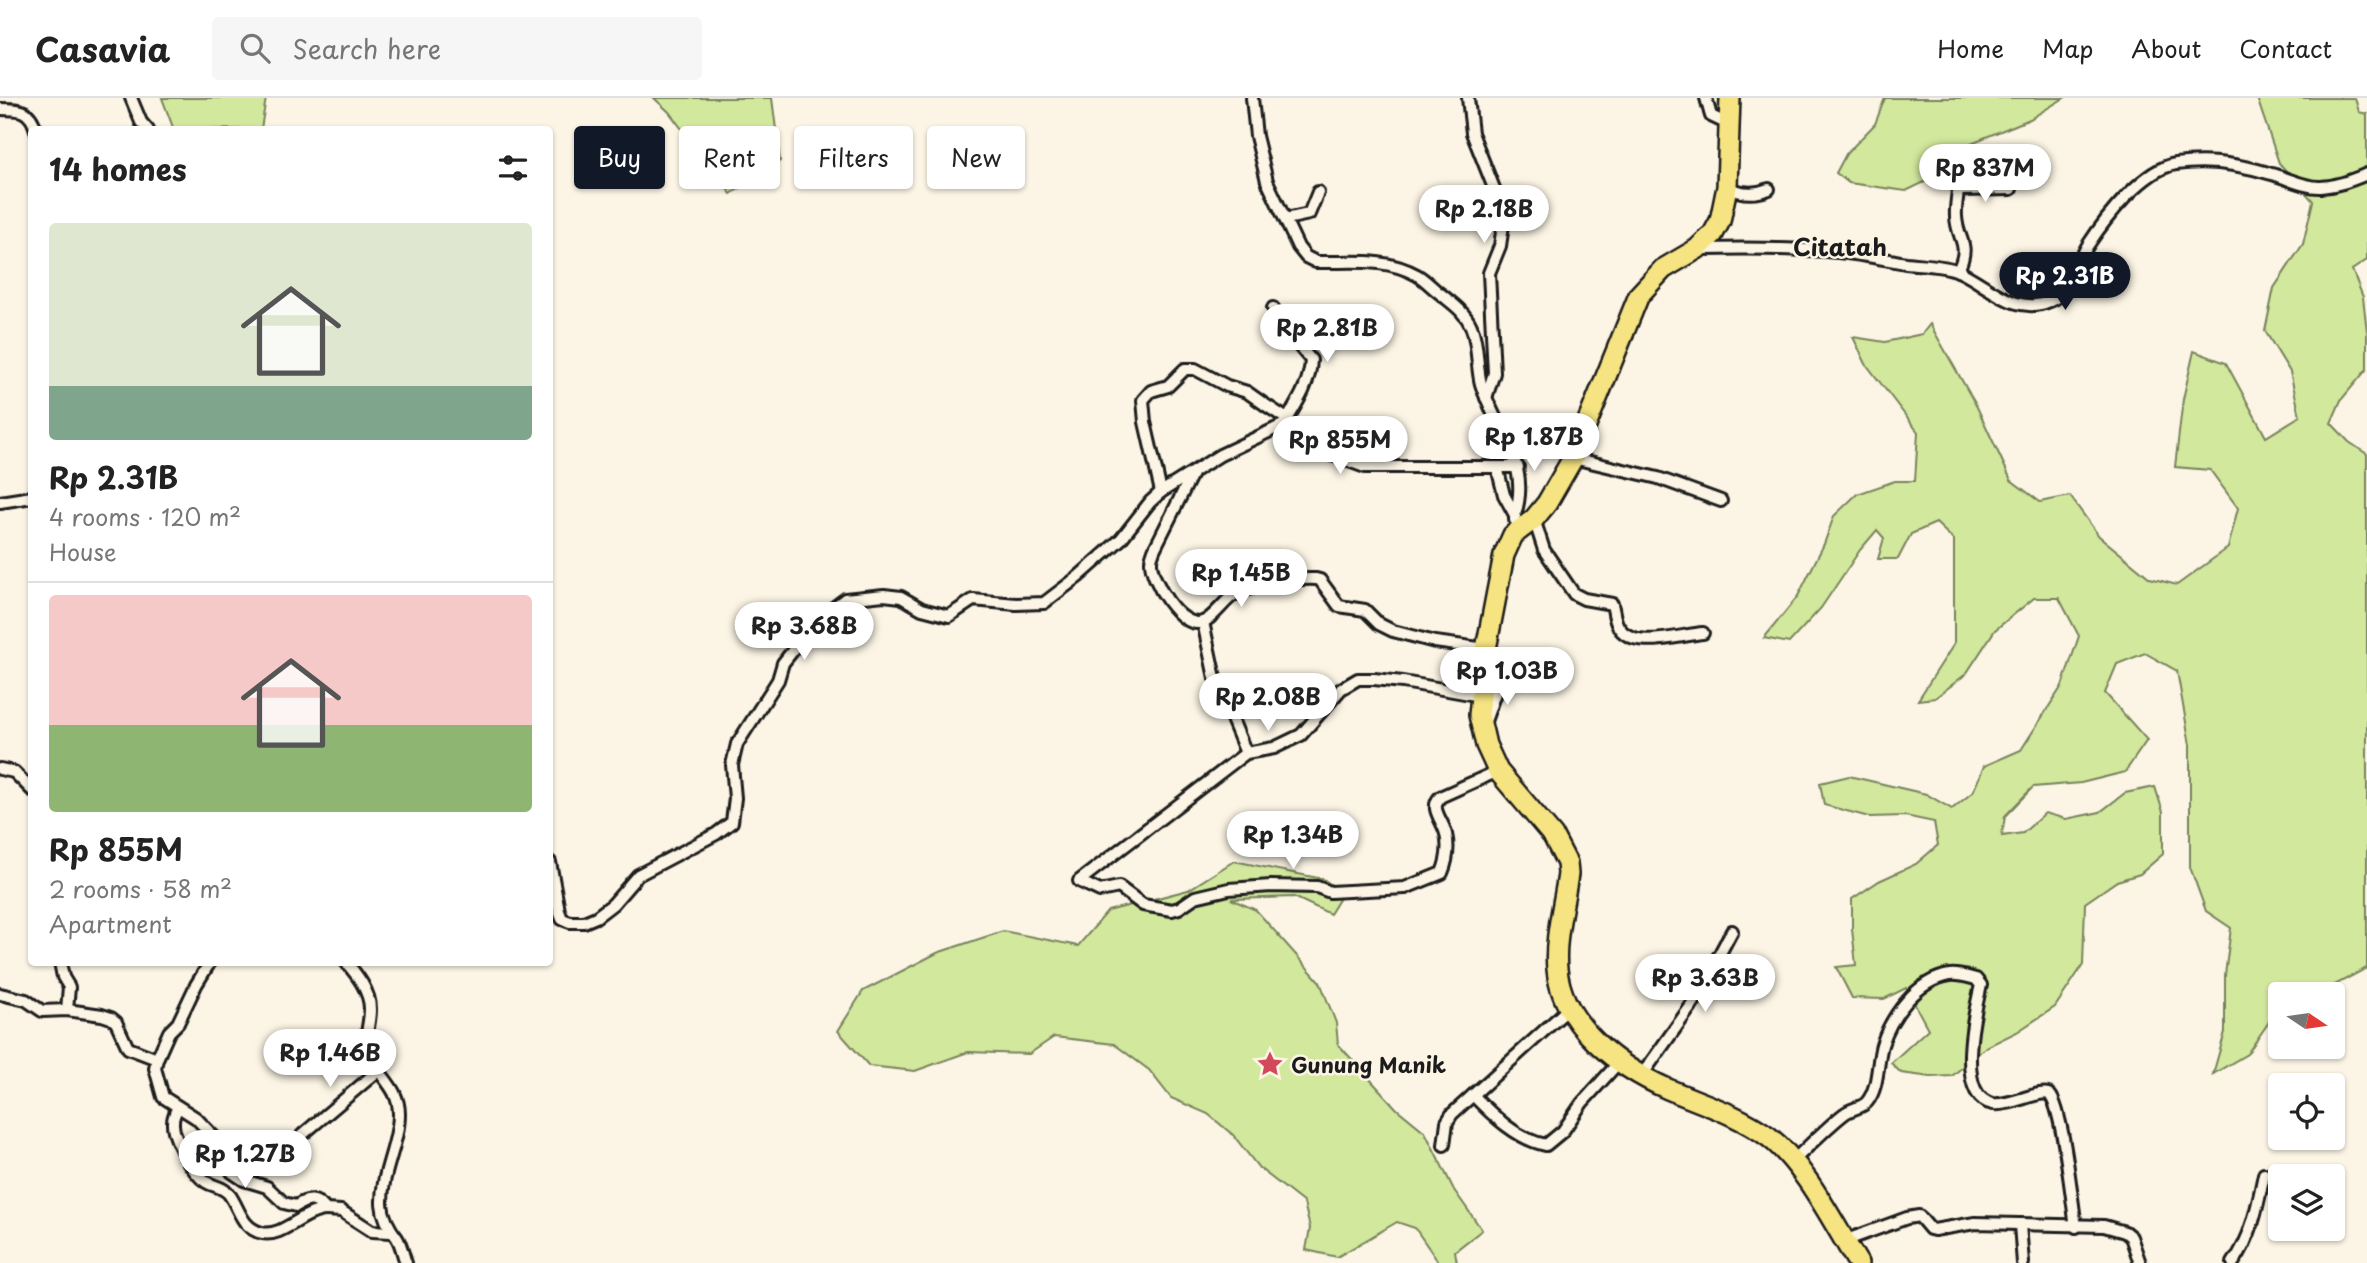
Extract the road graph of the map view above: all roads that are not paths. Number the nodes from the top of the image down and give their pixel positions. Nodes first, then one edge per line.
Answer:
1 (131, 98) edge
2 (1252, 98) edge
3 (1468, 98) edge
4 (1706, 98) edge
5 (1730, 98) edge
6 (0, 109) edge
7 (1730, 125) junction
8 (34, 126) edge
9 (142, 126) edge
10 (2367, 174) edge
11 (1727, 187) junction
12 (1769, 189) dead end
13 (2011, 189) dead end
14 (1318, 192) dead end
15 (1286, 219) junction
16 (1697, 249) junction
17 (1958, 271) junction
18 (1273, 308) dead end
19 (1486, 398) junction
20 (1285, 422) junction
21 (1573, 458) junction
22 (1497, 467) junction
23 (1518, 467) junction
24 (1193, 471) junction
25 (1161, 492) junction
26 (28, 498) edge
27 (1721, 501) dead end
28 (0, 502) edge
29 (1521, 523) junction
30 (1203, 622) junction
31 (1703, 632) dead end
32 (1486, 649) junction
33 (1497, 674) dead end
34 (1481, 696) junction
35 (1481, 729) junction
36 (1245, 753) junction
37 (0, 769) edge
38 (1498, 771) junction
39 (28, 786) edge
40 (553, 878) edge
41 (1732, 931) dead end
42 (61, 966) edge
43 (208, 966) edge
44 (348, 966) edge
45 (0, 994) edge
46 (1568, 1009) junction
47 (66, 1010) junction
48 (157, 1059) junction
49 (1620, 1062) junction
50 (379, 1070) junction
51 (1642, 1075) junction
52 (1473, 1095) junction
53 (178, 1107) junction
54 (302, 1135) dead end
55 (1444, 1145) dead end
56 (1793, 1161) junction
57 (2264, 1174) dead end
58 (326, 1210) junction
59 (2020, 1225) junction
60 (2076, 1227) junction
61 (391, 1231) junction
62 (1844, 1241) junction
63 (406, 1263) edge
64 (1857, 1263) edge
65 (2023, 1263) edge
66 (2140, 1263) edge
67 (2233, 1263) edge

1 - 9 street
2 - 15 street
3 - 19 street
4 - 7 street
5 - 7 highway
6 - 8 street
7 - 11 highway
10 - 17 street
11 - 12 street
11 - 16 highway
13 - 17 street
14 - 15 street
15 - 19 street
16 - 17 street
16 - 21 highway
18 - 20 street
19 - 23 street
20 - 22 street
20 - 24 street
20 - 25 street
21 - 27 street
21 - 29 highway
22 - 23 street
22 - 29 street
23 - 29 street
24 - 25 street
24 - 30 street
25 - 40 street
26 - 28 street
29 - 31 street
29 - 32 highway
30 - 32 street
30 - 36 street
32 - 34 highway
33 - 35 street
34 - 35 highway
34 - 36 street
35 - 38 highway
36 - 38 street
37 - 39 street
38 - 46 highway
41 - 51 street
42 - 47 street
43 - 48 street
44 - 50 street
45 - 47 street
46 - 49 highway
46 - 52 street
47 - 48 street
48 - 53 street
49 - 51 highway
49 - 52 street
50 - 54 street
50 - 61 street
51 - 56 highway
52 - 55 street
53 - 58 street
53 - 58 street
56 - 60 street
56 - 62 highway
57 - 67 street
58 - 61 street
59 - 60 street
59 - 62 street
59 - 65 street
60 - 66 street
61 - 63 street
62 - 64 highway

